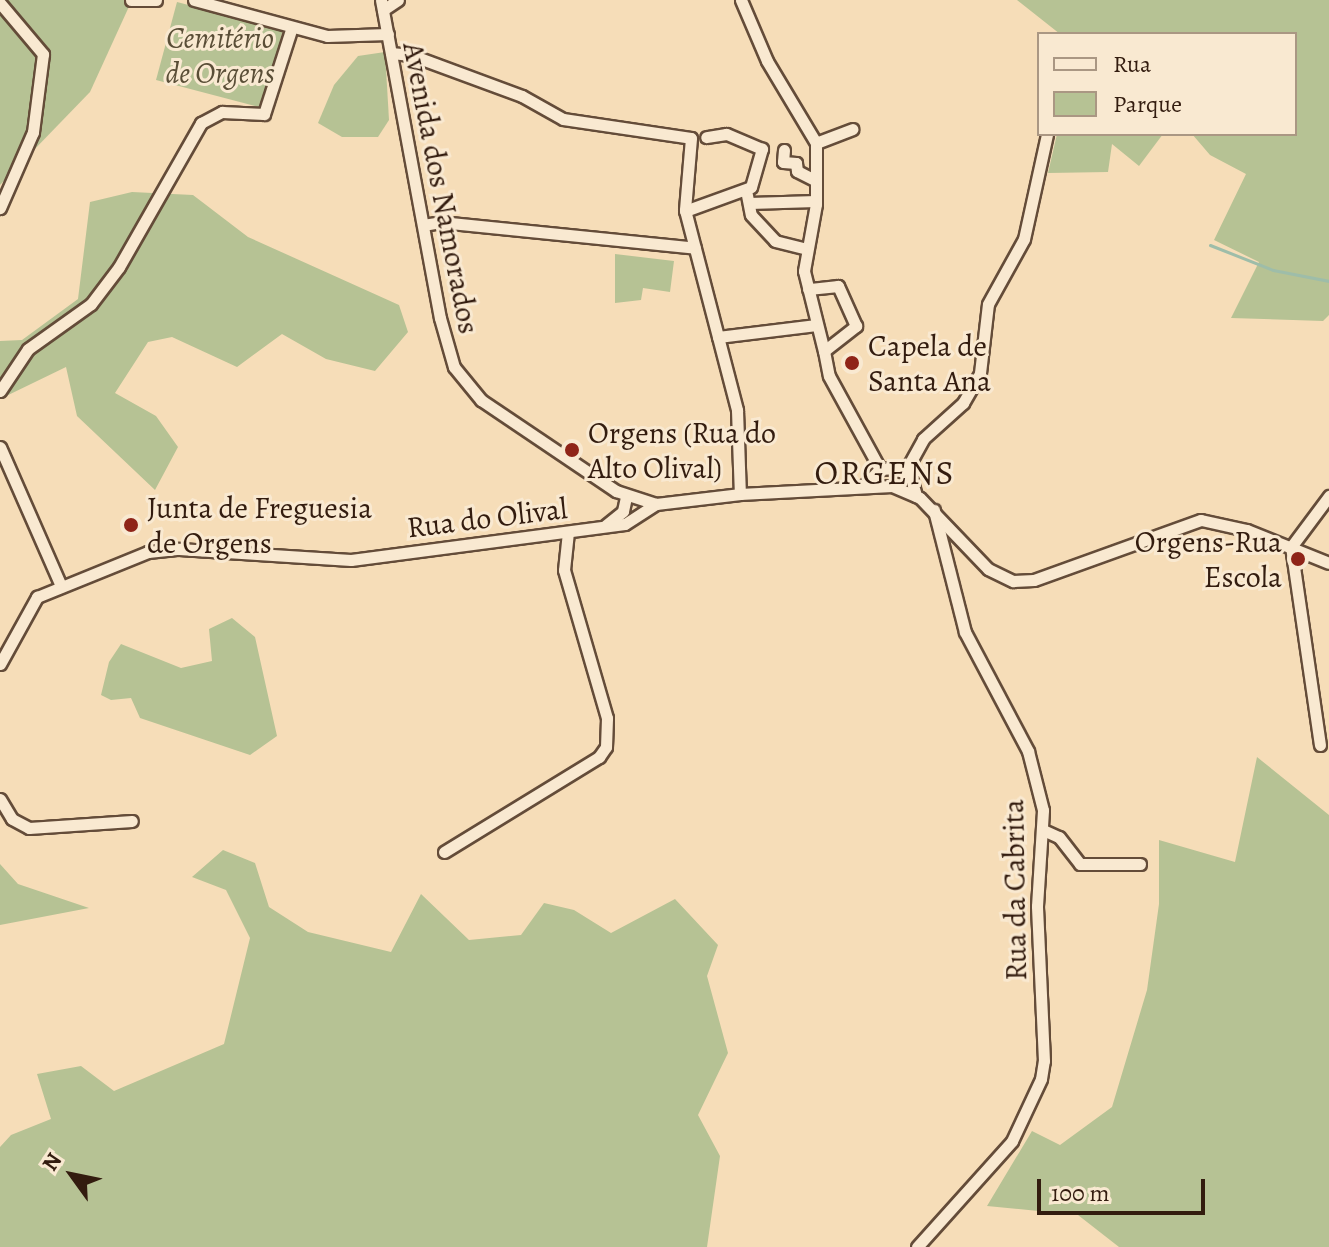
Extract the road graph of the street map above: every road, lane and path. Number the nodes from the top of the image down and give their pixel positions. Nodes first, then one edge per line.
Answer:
1 (131, 0) edge
2 (156, 0) edge
3 (194, 0) edge
4 (398, 0) edge
5 (741, 0) edge
6 (0, 3) edge
7 (382, 5) edge
8 (291, 30) junction
9 (388, 34) junction
10 (391, 53) junction
11 (852, 129) dead end
12 (1047, 136) edge
13 (706, 137) dead end
14 (816, 143) junction
15 (758, 162) junction
16 (815, 180) junction
17 (746, 190) junction
18 (816, 201) junction
19 (749, 203) junction
20 (0, 208) edge
21 (685, 211) junction
22 (423, 225) junction
23 (695, 248) junction
24 (806, 249) junction
25 (808, 289) junction
26 (816, 325) junction
27 (718, 337) junction
28 (824, 351) junction
29 (0, 391) edge
30 (0, 447) edge
31 (880, 469) junction
32 (905, 472) junction
33 (863, 487) junction
34 (740, 494) junction
35 (916, 496) junction
36 (1329, 496) edge
37 (626, 497) junction
38 (656, 504) junction
39 (934, 510) junction
40 (598, 529) junction
41 (568, 532) junction
42 (1291, 547) junction
43 (1329, 563) edge
44 (60, 584) junction
45 (0, 664) edge
46 (1320, 745) dead end
47 (0, 799) edge
48 (132, 821) dead end
49 (1043, 830) junction
50 (444, 852) dead end
51 (1140, 864) dead end
52 (917, 1247) edge

1 - 2 street
3 - 8 street
4 - 7 street
5 - 14 street
6 - 20 street
7 - 9 street, Avenida dos Namorados
8 - 9 street
8 - 29 street
9 - 10 street, Avenida dos Namorados
10 - 21 street
10 - 22 street, Avenida dos Namorados
11 - 14 street
12 - 32 street
13 - 15 street
14 - 16 street
15 - 16 street
15 - 17 street
16 - 18 street
17 - 19 street
17 - 21 street
18 - 19 street
18 - 24 street
19 - 24 street
21 - 23 street
22 - 23 street
22 - 37 street, Avenida dos Namorados
23 - 27 street
24 - 25 street
25 - 26 street
25 - 28 street
26 - 27 street
26 - 28 street
27 - 34 street
28 - 31 street
30 - 44 street
31 - 32 street
31 - 33 street
32 - 35 street
33 - 34 street, Avenida dos Namorados
33 - 35 street, Avenida dos Namorados
34 - 38 street, Avenida dos Namorados
35 - 39 street, Avenida dos Namorados
36 - 42 street
37 - 38 street, Avenida dos Namorados
37 - 40 street, Rua do Olival
38 - 40 street, Rua do Olival
39 - 42 street, Avenida dos Namorados
39 - 49 street, Rua da Cabrita
40 - 41 street, Rua do Olival
41 - 44 street, Rua do Olival
41 - 50 street
42 - 43 street, Avenida dos Namorados
42 - 46 street
44 - 45 street, Rua do Olival
47 - 48 street
49 - 51 street
49 - 52 street, Rua da Cabrita

